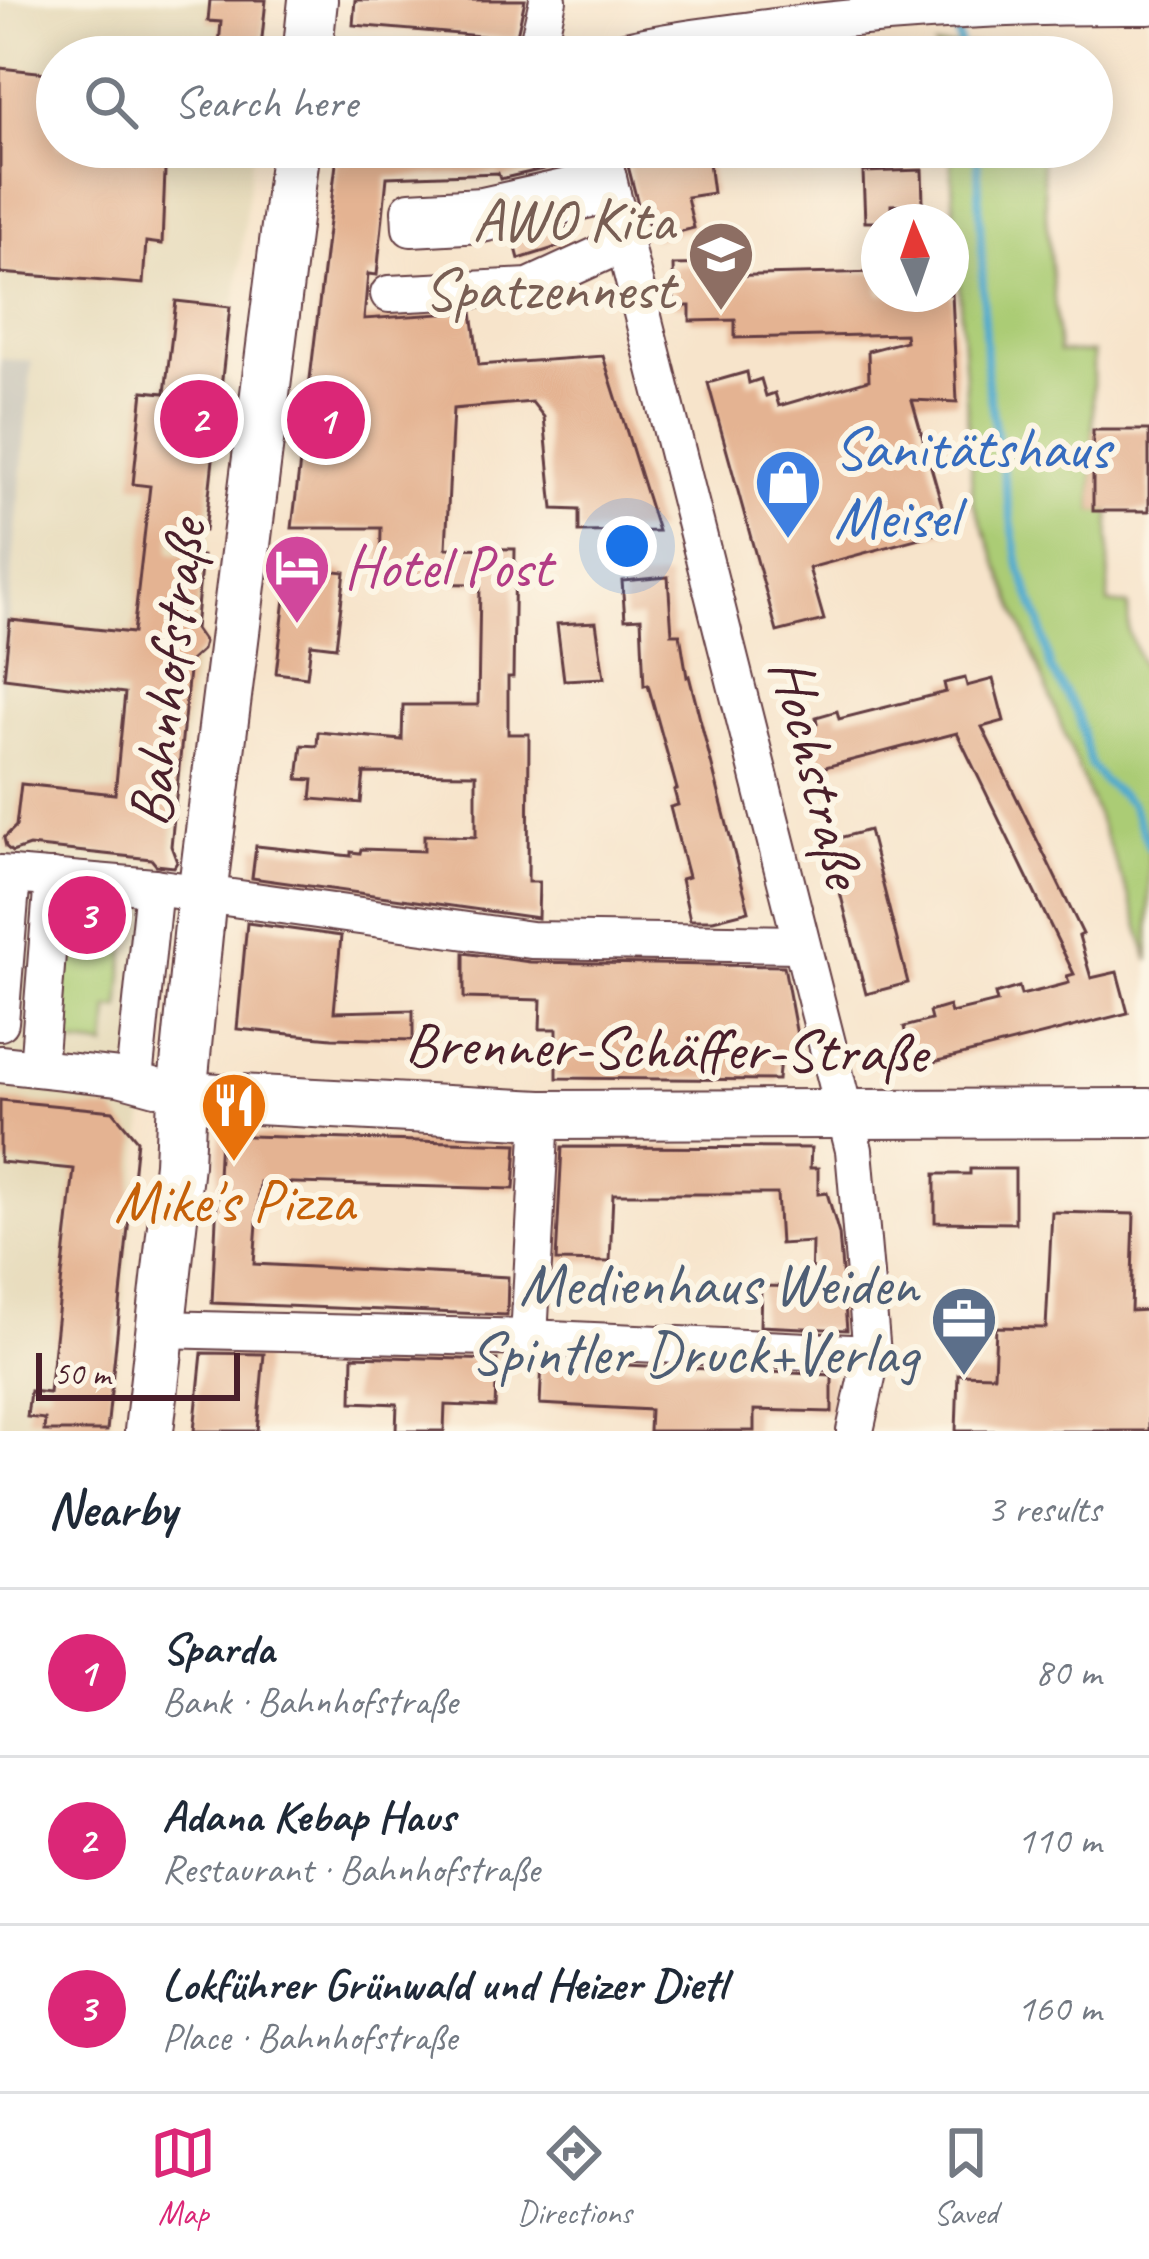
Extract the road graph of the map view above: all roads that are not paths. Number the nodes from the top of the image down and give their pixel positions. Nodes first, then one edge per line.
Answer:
1 (313, 0) edge
2 (548, 0) edge
3 (1149, 6) edge
4 (786, 12) edge
5 (310, 36) edge
6 (540, 36) edge
7 (686, 36) edge
8 (293, 168) edge
9 (607, 173) edge
10 (625, 243) junction
11 (389, 294) dead end
12 (25, 876) edge
13 (154, 886) junction
14 (202, 895) junction
15 (801, 944) junction
16 (0, 1022) edge
17 (18, 1066) edge
18 (134, 1079) junction
19 (182, 1096) junction
20 (1149, 1113) edge
21 (541, 1115) junction
22 (844, 1115) junction
23 (160, 1329) junction
24 (529, 1338) junction
25 (872, 1354) junction
26 (149, 1431) edge
27 (855, 1431) edge

1 - 5 main road
2 - 6 street
3 - 4 street
4 - 7 street
8 - 14 main road, Bahnhofstraße
9 - 10 street, Hochstraße
10 - 11 street
10 - 15 street, Hochstraße
12 - 13 street
12 - 16 street
12 - 17 street
13 - 14 street
13 - 18 street
14 - 15 street
14 - 19 main road, Bahnhofstraße
15 - 22 street, Hochstraße
17 - 18 street
18 - 19 street
19 - 21 main road, Brenner-Schäffer-Straße
19 - 23 main road, Bahnhofstraße
20 - 22 main road, Brenner-Schäffer-Straße
21 - 22 main road, Brenner-Schäffer-Straße
21 - 24 street
22 - 25 street, Hochstraße
23 - 24 street
23 - 26 main road, Bahnhofstraße
24 - 25 street
25 - 27 street, Hochstraße

